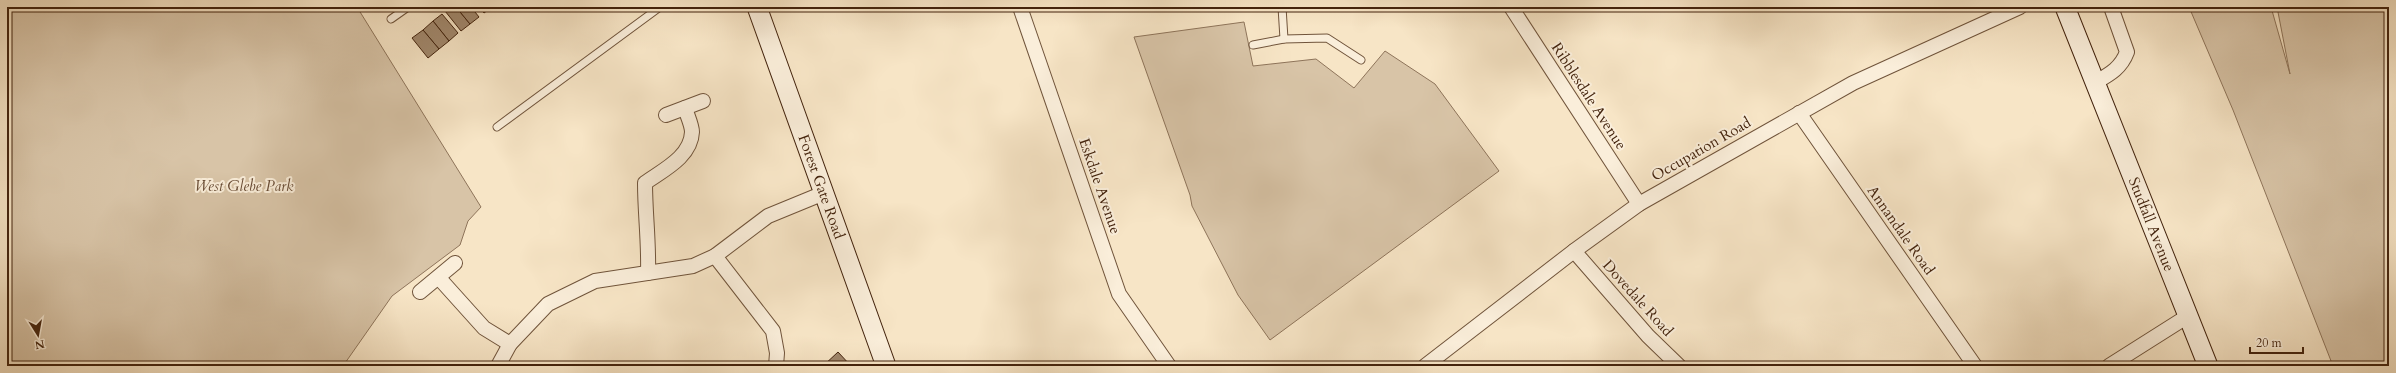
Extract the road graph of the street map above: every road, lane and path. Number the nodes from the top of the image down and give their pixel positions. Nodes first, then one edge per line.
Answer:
1 (408, 7) edge
2 (660, 7) edge
3 (757, 7) edge
4 (1020, 7) edge
5 (1282, 7) edge
6 (1511, 7) edge
7 (2020, 7) edge
8 (2066, 7) edge
9 (2111, 7) edge
10 (391, 20) dead end
11 (1284, 38) junction
12 (1253, 45) dead end
13 (1361, 60) dead end
14 (2096, 82) junction
15 (703, 101) dead end
16 (685, 108) junction
17 (1800, 113) junction
18 (666, 115) dead end
19 (497, 127) dead end
20 (824, 194) junction
21 (1639, 204) junction
22 (1574, 251) junction
23 (715, 256) junction
24 (455, 263) dead end
25 (648, 273) junction
26 (439, 278) junction
27 (420, 292) dead end
28 (2188, 316) junction
29 (510, 344) junction
30 (498, 366) edge
31 (776, 366) edge
32 (886, 366) edge
33 (1169, 366) edge
34 (1425, 366) edge
35 (1679, 366) edge
36 (1975, 366) edge
37 (2109, 366) edge
38 (2208, 366) edge

1 - 10 lane
2 - 19 lane
3 - 20 street, Forest Gate Road
4 - 33 street, Eskdale Avenue
5 - 11 lane
6 - 21 street, Ribblesdale Avenue
7 - 17 street, Occupation Road
8 - 14 street, Studfall Avenue
9 - 14 street
11 - 12 lane
11 - 13 lane
14 - 28 street, Studfall Avenue
15 - 16 street
16 - 18 street
16 - 25 street
17 - 21 street, Occupation Road
17 - 36 street, Annandale Road
20 - 23 street
20 - 32 street, Forest Gate Road
21 - 22 street, Occupation Road
22 - 34 street, Occupation Road
22 - 35 street, Dovedale Road
23 - 25 street
23 - 31 street
24 - 26 street
25 - 29 street
26 - 27 street
26 - 29 street
28 - 37 street
28 - 38 street, Studfall Avenue
29 - 30 street

